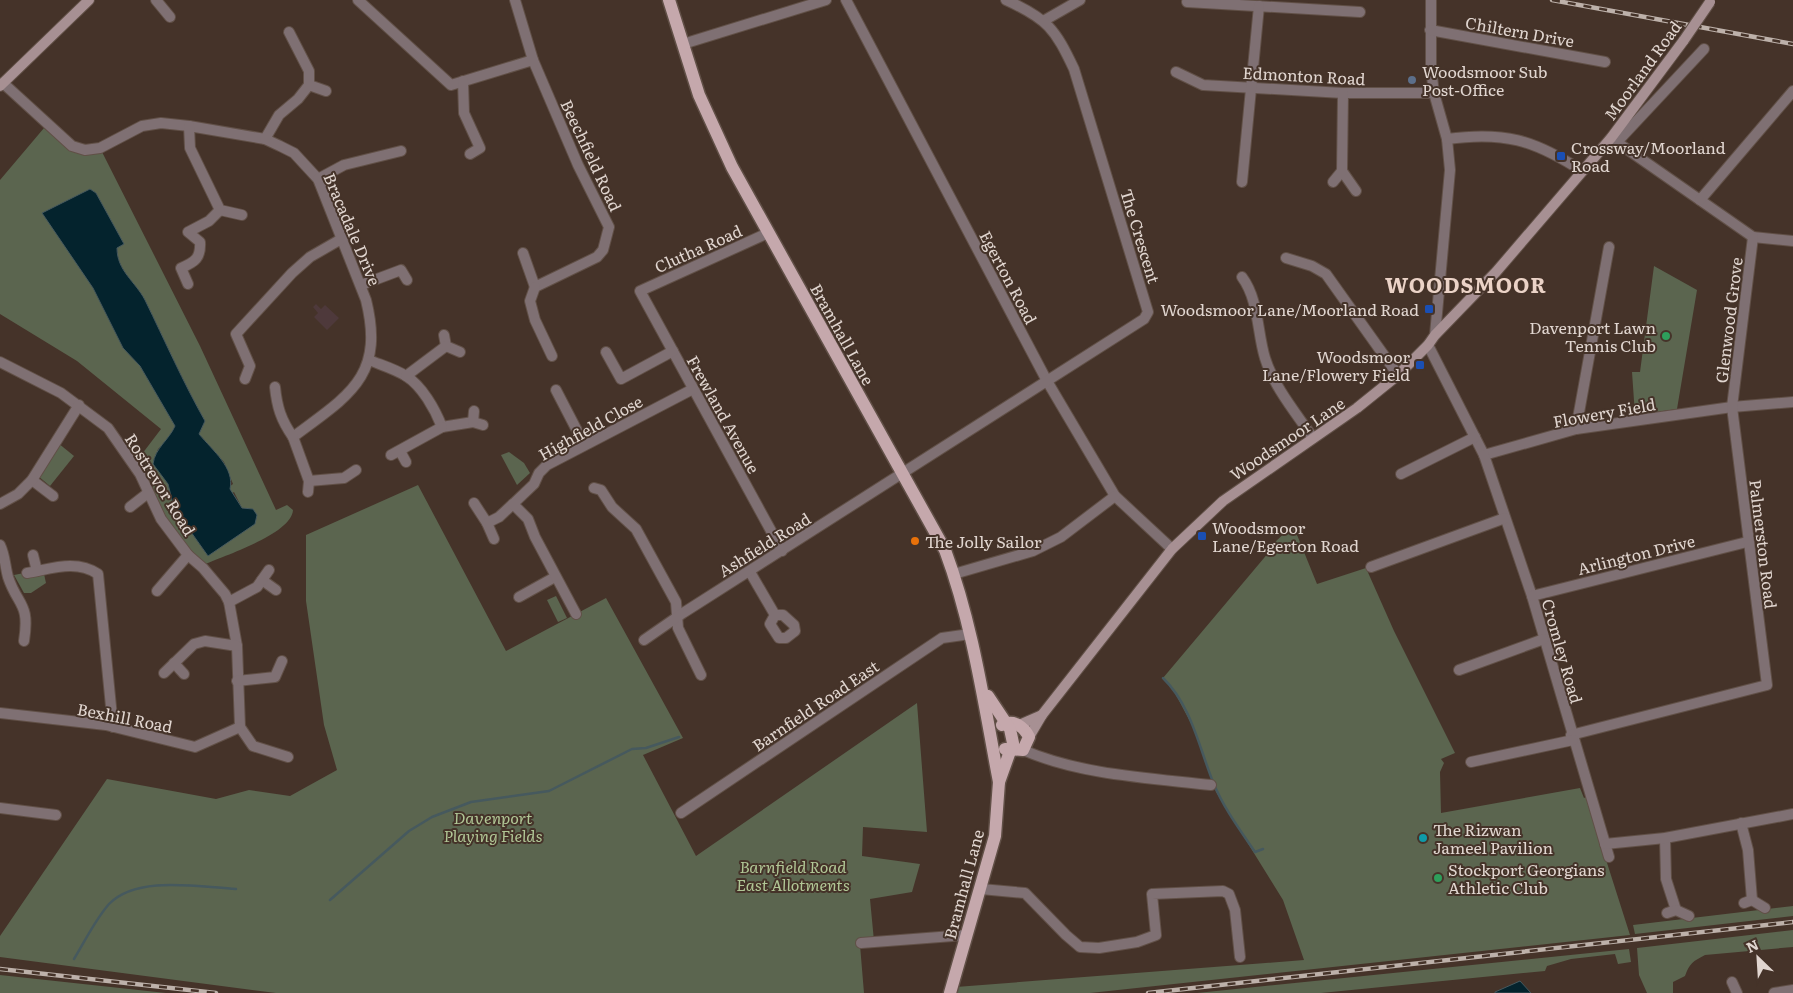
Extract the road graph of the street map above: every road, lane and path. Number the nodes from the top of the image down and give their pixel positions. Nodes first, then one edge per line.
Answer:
1 (89, 0) edge
2 (156, 0) edge
3 (358, 0) edge
4 (515, 0) edge
5 (669, 0) edge
6 (826, 0) edge
7 (846, 0) edge
8 (1006, 0) edge
9 (1080, 0) edge
10 (1431, 0) edge
11 (1710, 1) edge
12 (1187, 2) dead end
13 (1259, 6) junction
14 (1360, 12) dead end
15 (170, 18) dead end
16 (1045, 20) junction
17 (1430, 30) junction
18 (289, 32) dead end
19 (683, 44) junction
20 (1704, 50) dead end
21 (533, 60) junction
22 (1605, 62) dead end
23 (1176, 72) dead end
24 (464, 81) junction
25 (2, 84) edge
26 (309, 85) junction
27 (1250, 88) junction
28 (326, 91) dead end
29 (1793, 91) edge
30 (1434, 93) junction
31 (1343, 94) junction
32 (190, 126) junction
33 (266, 139) junction
34 (1447, 139) junction
35 (1614, 140) junction
36 (401, 151) dead end
37 (470, 154) dead end
38 (1342, 171) junction
39 (1582, 171) junction
40 (318, 179) junction
41 (1242, 182) dead end
42 (1333, 182) dead end
43 (1356, 191) dead end
44 (1700, 200) junction
45 (220, 210) junction
46 (242, 214) dead end
47 (768, 233) junction
48 (1753, 237) junction
49 (343, 238) junction
50 (1793, 241) edge
51 (1609, 247) dead end
52 (524, 253) dead end
53 (1286, 258) dead end
54 (1242, 277) dead end
55 (407, 280) dead end
56 (188, 284) dead end
57 (361, 285) junction
58 (536, 287) junction
59 (640, 291) joint
60 (444, 335) dead end
61 (1435, 335) junction
62 (1428, 345) junction
63 (446, 346) junction
64 (673, 351) junction
65 (460, 352) dead end
66 (606, 352) dead end
67 (552, 356) dead end
68 (369, 360) junction
69 (2, 366) edge
70 (1398, 375) junction
71 (406, 376) junction
72 (245, 379) dead end
73 (1047, 381) junction
74 (275, 387) dead end
75 (693, 389) junction
76 (556, 390) dead end
77 (1793, 402) edge
78 (79, 404) junction
79 (1732, 407) junction
80 (477, 419) dead end
81 (442, 427) junction
82 (1576, 429) junction
83 (293, 436) junction
84 (1475, 437) junction
85 (1313, 438) junction
86 (584, 444) junction
87 (1484, 455) junction
88 (406, 462) dead end
89 (356, 470) dead end
90 (902, 474) junction
91 (1401, 474) dead end
92 (32, 480) junction
93 (309, 481) junction
94 (594, 488) dead end
95 (308, 492) dead end
96 (148, 493) junction
97 (53, 496) dead end
98 (1115, 496) junction
99 (474, 502) dead end
100 (0, 504) edge
101 (513, 504) junction
102 (130, 507) dead end
103 (1505, 518) junction
104 (487, 523) junction
105 (494, 539) dead end
106 (1748, 542) junction
107 (0, 545) edge
108 (1172, 549) junction
109 (782, 551) junction
110 (33, 555) dead end
111 (188, 555) junction
112 (1371, 567) dead end
113 (269, 570) dead end
114 (750, 572) junction
115 (954, 574) junction
116 (556, 577) junction
117 (262, 580) junction
118 (276, 590) dead end
119 (157, 591) dead end
120 (1532, 596) junction
121 (519, 597) dead end
122 (228, 602) junction
123 (576, 614) dead end
124 (775, 615) dead end
125 (676, 618) junction
126 (970, 634) junction
127 (1544, 639) junction
128 (24, 640) dead end
129 (644, 640) dead end
130 (237, 646) junction
131 (282, 661) dead end
132 (174, 663) junction
133 (1459, 670) dead end
134 (164, 673) dead end
135 (184, 674) dead end
136 (701, 675) dead end
137 (237, 681) junction
138 (982, 685) junction
139 (0, 712) edge
140 (1042, 715) junction
141 (1006, 723) junction
142 (1020, 725) junction
143 (113, 727) junction
144 (240, 727) junction
145 (991, 734) junction
146 (1029, 737) junction
147 (1572, 737) junction
148 (993, 748) junction
149 (1017, 750) junction
150 (288, 757) dead end
151 (1471, 762) dead end
152 (999, 782) junction
153 (1211, 785) dead end
154 (0, 808) edge
155 (681, 813) dead end
156 (1793, 814) edge
157 (56, 815) dead end
158 (1741, 823) junction
159 (1664, 838) junction
160 (1605, 844) junction
161 (1608, 856) dead end
162 (981, 888) junction
163 (1765, 908) dead end
164 (1689, 916) dead end
165 (966, 935) junction
166 (861, 943) dead end
167 (1240, 957) dead end
168 (1732, 982) dead end
169 (1793, 990) edge
170 (950, 993) edge
171 (1737, 993) edge
172 (1774, 993) edge

1 - 25 street
2 - 15 street
3 - 24 street
4 - 21 street, Beechfield Road
5 - 19 main road, Bramhall Lane
6 - 19 street
7 - 73 street, Egerton Road
8 - 16 street, The Crescent
9 - 16 street
10 - 17 street, Woodsmoor Lane
11 - 35 street, Moorland Road, bridge
12 - 13 street
13 - 14 street
13 - 27 street
16 - 73 street, The Crescent
17 - 22 street, Chiltern Drive
17 - 30 street, Woodsmoor Lane
18 - 26 street
19 - 47 main road, Bramhall Lane
20 - 35 street
21 - 24 street
21 - 58 street, Beechfield Road
23 - 27 street, Edmonton Road
24 - 37 street
25 - 32 street, Bracadale Drive
26 - 28 street
26 - 33 street
27 - 31 street, Edmonton Road
27 - 41 street
29 - 44 street
30 - 31 street, Edmonton Road
30 - 34 street, Woodsmoor Lane
31 - 38 street
32 - 33 street, Bracadale Drive
32 - 45 street
33 - 40 street, Bracadale Drive
34 - 39 street
34 - 61 street, Woodsmoor Lane
35 - 39 street, Moorland Road
35 - 44 street
36 - 40 street
38 - 42 street
38 - 43 street
39 - 61 street, Moorland Road
40 - 49 street, Bracadale Drive
44 - 48 street
45 - 46 street
45 - 56 street
47 - 59 street, Clutha Road
47 - 90 main road, Bramhall Lane
48 - 50 street
48 - 79 street, Glenwood Grove
49 - 57 street, Bracadale Drive
49 - 72 street
51 - 82 street
52 - 58 street
53 - 70 street
54 - 85 street
55 - 57 street
57 - 68 street, Bracadale Drive
58 - 67 street
59 - 64 street, Frewland Avenue
60 - 63 street
61 - 62 street, Woodsmoor Lane
62 - 70 street, Woodsmoor Lane
62 - 84 street
63 - 65 street
63 - 71 street
64 - 66 street
64 - 75 street, Frewland Avenue
68 - 71 street
68 - 83 street, Bracadale Drive
69 - 78 street, Rostrevor Road
70 - 85 street, Woodsmoor Lane
71 - 81 street
73 - 90 street, The Crescent
73 - 98 street, Egerton Road
74 - 83 street
75 - 86 street, Highfield Close
75 - 109 street, Frewland Avenue
76 - 86 street
77 - 79 street, Flowery Field
78 - 92 street
78 - 96 street, Rostrevor Road
79 - 82 street, Flowery Field
79 - 106 street, Palmerston Road
80 - 81 street
81 - 88 street
82 - 87 street, Flowery Field
83 - 93 street
84 - 87 street
84 - 91 street
85 - 108 street, Woodsmoor Lane
86 - 101 street, Highfield Close
87 - 103 street, Cromley Road
89 - 93 street
90 - 109 street, Ashfield Road
90 - 115 main road, Bramhall Lane
92 - 97 street
92 - 100 street
93 - 95 street
94 - 125 street
96 - 102 street
96 - 111 street, Rostrevor Road
98 - 108 street, Egerton Road
98 - 115 street
99 - 104 street
101 - 104 street, Highfield Close
101 - 116 street
103 - 112 street
103 - 120 street, Cromley Road
104 - 105 street
106 - 120 street, Arlington Drive
106 - 147 street, Palmerston Road
107 - 128 street
108 - 140 street, Woodsmoor Lane
109 - 114 street, Ashfield Road
110 - 143 street
111 - 119 street
111 - 122 street, Rostrevor Road
113 - 117 street
114 - 124 street
114 - 125 street, Ashfield Road
115 - 126 main road, Bramhall Lane
116 - 121 street
116 - 123 street
117 - 118 street
117 - 122 street
120 - 127 street, Cromley Road
122 - 130 street, Rostrevor Road
125 - 129 street, Ashfield Road
125 - 136 street
126 - 138 main road, Bramhall Lane
126 - 155 street, Barnfield Road East
127 - 133 street
127 - 147 street, Cromley Road
130 - 132 street
130 - 137 street, Rostrevor Road
131 - 137 street
132 - 134 street
132 - 135 street
137 - 144 street, Rostrevor Road
138 - 141 main road, Bramhall Lane
138 - 145 main road, Bramhall Lane
139 - 143 street, Bexhill Road
140 - 142 street
140 - 146 street, Woodsmoor Lane
141 - 142 main road
141 - 145 main road
141 - 149 main road, Bramhall Lane
142 - 146 main road
143 - 144 street, Bexhill Road
144 - 150 street
145 - 148 main road, Bramhall Lane
146 - 149 main road, Bramhall Lane
147 - 151 street
147 - 160 street, Cromley Road
148 - 149 main road
148 - 152 main road, Bramhall Lane
149 - 152 main road, Bramhall Lane
149 - 153 street
152 - 162 main road, Bramhall Lane
154 - 157 street
156 - 158 street
158 - 159 street
158 - 163 street
159 - 160 street
159 - 164 street
160 - 161 street, Cromley Road
162 - 165 main road, Bramhall Lane
162 - 167 street
165 - 166 street
165 - 170 main road, Bramhall Lane
168 - 171 street
169 - 172 street

